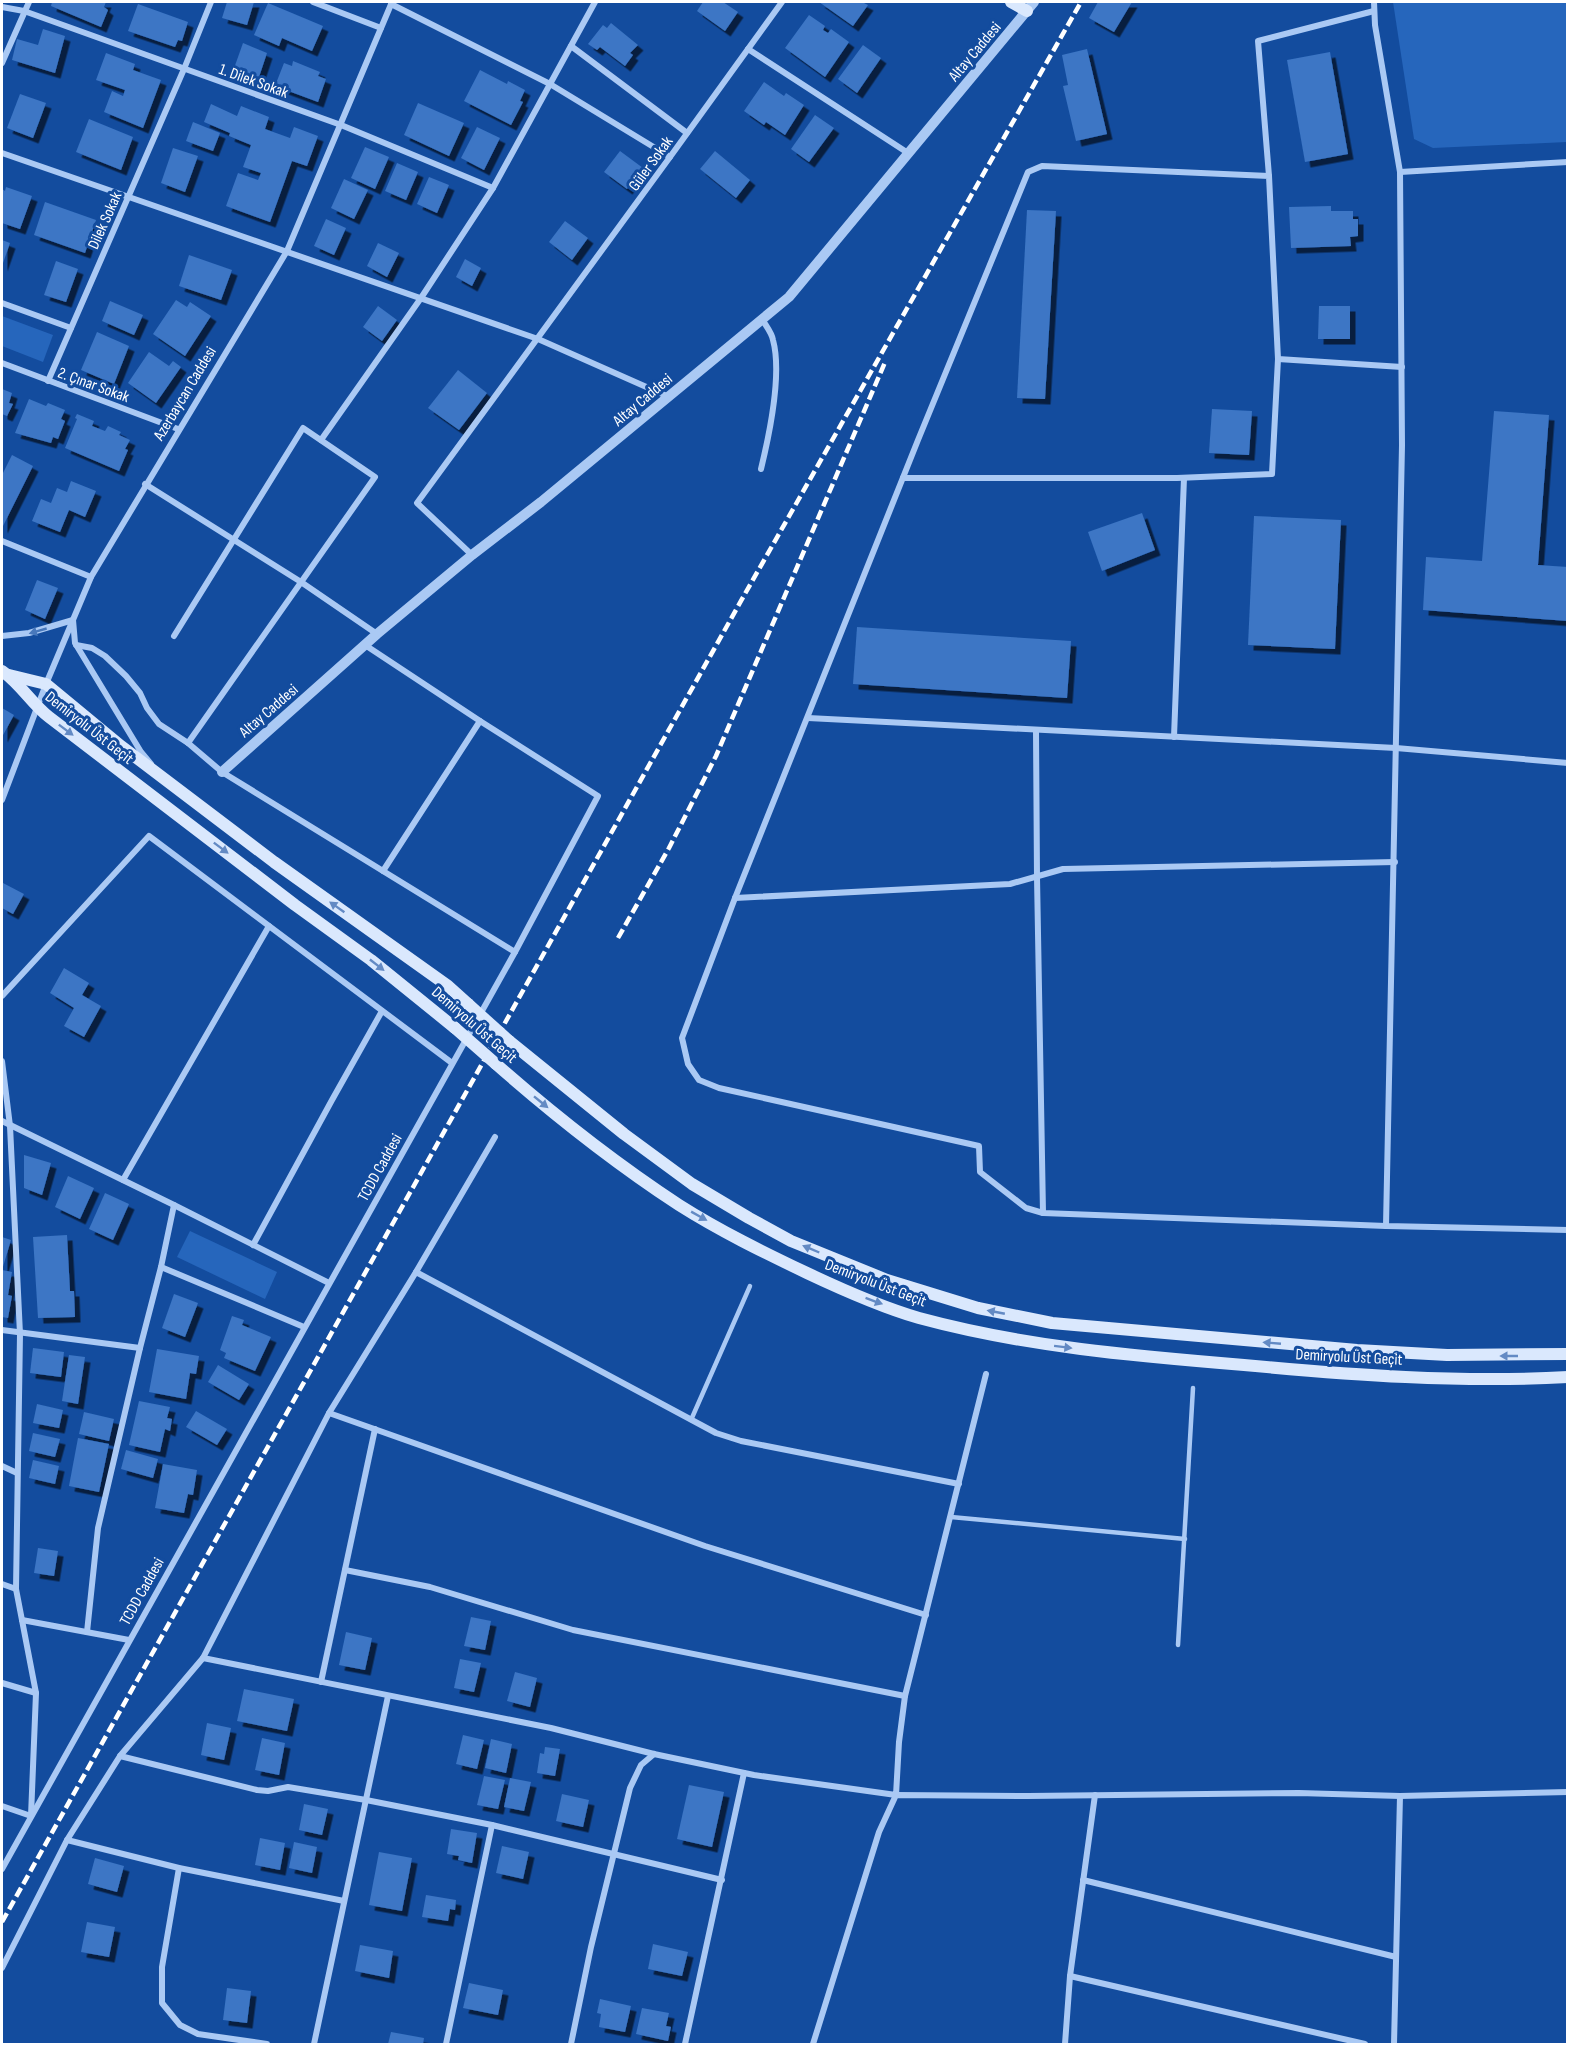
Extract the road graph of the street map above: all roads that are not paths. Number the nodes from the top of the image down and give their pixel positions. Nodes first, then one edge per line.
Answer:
1 (29, 2) edge
2 (211, 2) edge
3 (313, 2) edge
4 (596, 2) edge
5 (782, 2) edge
6 (1011, 2) edge
7 (1374, 2) edge
8 (391, 3) edge
9 (1030, 6) edge
10 (2, 7) edge
11 (24, 11) junction
12 (1374, 11) junction
13 (381, 28) junction
14 (571, 46) junction
15 (748, 49) junction
16 (2, 63) edge
17 (184, 69) junction
18 (550, 84) junction
19 (341, 125) junction
20 (687, 134) junction
21 (2, 153) edge
22 (908, 153) junction
23 (670, 158) junction
24 (1568, 162) edge
25 (1400, 172) junction
26 (1269, 176) junction
27 (493, 188) junction
28 (128, 198) junction
29 (287, 251) junction
30 (421, 298) junction
31 (2, 303) edge
32 (762, 320) junction
33 (71, 328) junction
34 (538, 339) junction
35 (1278, 360) junction
36 (2, 363) edge
37 (1402, 367) junction
38 (48, 381) junction
39 (669, 397) junction
40 (178, 429) junction
41 (321, 440) junction
42 (761, 470) dead end
43 (903, 478) junction
44 (1184, 478) junction
45 (145, 484) junction
46 (234, 539) junction
47 (2, 541) edge
48 (472, 555) junction
49 (91, 577) junction
50 (301, 582) junction
51 (73, 620) junction
52 (377, 634) junction
53 (2, 636) edge
54 (174, 636) dead end
55 (76, 645) junction
56 (365, 645) junction
57 (5, 673) edge
58 (46, 684) junction
59 (37, 708) junction
60 (808, 718) junction
61 (480, 721) junction
62 (1036, 731) junction
63 (1174, 738) junction
64 (189, 743) junction
65 (1396, 748) junction
66 (1568, 763) edge
67 (222, 772) junction
68 (166, 780) junction
69 (2, 800) edge
70 (1395, 862) junction
71 (383, 871) junction
72 (1036, 877) junction
73 (735, 898) junction
74 (269, 926) junction
75 (515, 952) junction
76 (2, 996) edge
77 (382, 1011) junction
78 (2, 1061) edge
79 (452, 1063) junction
80 (2, 1121) edge
81 (10, 1126) junction
82 (495, 1137) dead end
83 (123, 1180) junction
84 (174, 1205) junction
85 (1043, 1213) junction
86 (1386, 1226) junction
87 (1568, 1230) edge
88 (253, 1245) junction
89 (161, 1267) junction
90 (416, 1272) junction
91 (328, 1283) junction
92 (750, 1286) dead end
93 (304, 1327) junction
94 (2, 1330) edge
95 (20, 1334) junction
96 (140, 1348) junction
97 (1568, 1354) edge
98 (986, 1374) dead end
99 (1568, 1377) edge
100 (1193, 1388) dead end
101 (330, 1413) junction
102 (691, 1420) junction
103 (375, 1429) junction
104 (2, 1466) edge
105 (16, 1473) junction
106 (959, 1484) junction
107 (951, 1517) junction
108 (1185, 1539) junction
109 (345, 1570) junction
110 (2, 1584) edge
111 (16, 1589) junction
112 (926, 1615) junction
113 (22, 1620) junction
114 (87, 1632) junction
115 (129, 1640) junction
116 (1178, 1645) dead end
117 (203, 1658) junction
118 (321, 1682) junction
119 (2, 1683) edge
120 (36, 1693) junction
121 (388, 1696) junction
122 (905, 1696) junction
123 (654, 1754) junction
124 (120, 1756) junction
125 (744, 1773) junction
126 (1568, 1792) edge
127 (896, 1795) junction
128 (1095, 1795) junction
129 (1400, 1796) junction
130 (366, 1800) junction
131 (2, 1806) edge
132 (31, 1816) junction
133 (492, 1825) junction
134 (67, 1840) junction
135 (614, 1854) junction
136 (179, 1868) junction
137 (2, 1869) edge
138 (722, 1880) junction
139 (1083, 1880) junction
140 (344, 1901) junction
141 (1396, 1957) junction
142 (2, 1968) edge
143 (1070, 1976) junction
144 (267, 2044) edge
145 (314, 2044) edge
146 (446, 2044) edge
147 (571, 2044) edge
148 (685, 2044) edge
149 (813, 2044) edge
150 (1065, 2044) edge
151 (1365, 2044) edge
152 (1394, 2044) edge

1 - 11 street
2 - 17 street, Dilek Sokak
3 - 13 street
4 - 14 street
5 - 15 street, Güler Sokak
6 - 9 main road
7 - 12 street
8 - 13 street, Azerbaycan Caddesi
8 - 18 street
9 - 22 street, Altay Caddesi
10 - 11 street, 1. Dilek Sokak
11 - 16 street
11 - 17 street, 1. Dilek Sokak
12 - 25 street
12 - 26 street
13 - 19 street, Azerbaycan Caddesi
14 - 18 street
14 - 20 street
15 - 20 street, Güler Sokak
15 - 22 street
17 - 19 street, 1. Dilek Sokak
17 - 28 street, Dilek Sokak
18 - 23 street
18 - 27 street
19 - 27 street, 1. Dilek Sokak
19 - 29 street, Azerbaycan Caddesi
20 - 23 street, Güler Sokak
21 - 28 street
22 - 32 street, Altay Caddesi
23 - 34 street, Güler Sokak
24 - 25 street
25 - 37 street
26 - 35 street
26 - 43 street
27 - 30 street
28 - 29 street
28 - 33 street, Dilek Sokak
29 - 30 street
29 - 40 street, Azerbaycan Caddesi
30 - 34 street
30 - 41 street
31 - 33 street
32 - 39 street, Altay Caddesi
32 - 42 street
33 - 38 street, Dilek Sokak
34 - 39 street
34 - 48 street, Güler Sokak
35 - 37 street
35 - 44 street
36 - 38 street, 2. Çınar Sokak
37 - 65 street
38 - 40 street, 2. Çınar Sokak
39 - 48 street, Altay Caddesi
40 - 45 street, Azerbaycan Caddesi
41 - 46 street
41 - 50 street
43 - 44 street
43 - 60 street
44 - 63 street
45 - 46 street
45 - 49 street, Azerbaycan Caddesi
46 - 50 street
46 - 54 street
47 - 49 street
48 - 52 street, Altay Caddesi
49 - 51 street, Azerbaycan Caddesi
50 - 52 street
50 - 64 street
51 -> 53 street
51 - 55 street
51 - 58 street, Azerbaycan Caddesi
52 - 56 street, Altay Caddesi
55 - 64 street
55 - 68 street
56 - 61 street
56 - 67 street, Altay Caddesi
57 - 58 main road, Demiryolu Üst Geçit
57 - 59 main road, Demiryolu Üst Geçit
58 - 59 street, Azerbaycan Caddesi
58 - 68 main road, Demiryolu Üst Geçit
59 - 69 street, Azerbaycan Caddesi
59 -> 99 main road, Demiryolu Üst Geçit, bridge
60 - 62 street
60 - 73 street
61 - 71 street
61 - 75 street, TCDD Caddesi
62 - 63 street
62 - 72 street
63 - 65 street
64 - 67 street
65 - 66 street
65 - 70 street
67 - 71 street
97 -> 68 main road, Demiryolu Üst Geçit, bridge
70 - 72 street
70 - 86 street
71 - 75 street
72 - 73 street
72 - 85 street
73 - 85 street
74 - 76 street
74 - 77 street
74 - 83 street
75 - 79 street, TCDD Caddesi
77 - 79 street
77 - 88 street
78 - 81 street
79 - 91 street, TCDD Caddesi
80 - 81 street
81 - 83 street
81 - 95 street
82 - 90 street
83 - 84 street
84 - 88 street
84 - 89 street
85 - 86 street
86 - 87 street
88 - 91 street
89 - 93 street
89 - 96 street
90 - 101 street
90 - 102 street
91 - 93 street, TCDD Caddesi
92 - 102 lane
93 - 115 street, TCDD Caddesi
94 - 95 street
95 - 96 street
95 - 105 street
96 - 114 street
98 - 106 street
100 - 108 lane
101 - 103 street
101 - 117 street
102 - 106 street
103 - 109 street
103 - 112 street
104 - 105 street
105 - 111 street
106 - 107 street
107 - 108 lane
107 - 112 street
108 - 116 lane
109 - 118 street
109 - 122 street
110 - 111 street
111 - 113 street
112 - 122 street
113 - 114 street
113 - 120 street
114 - 115 street
115 - 132 street, TCDD Caddesi
117 - 118 street
117 - 124 street
118 - 121 street
119 - 120 street
120 - 132 street
121 - 123 street
121 - 130 street
122 - 127 street
123 - 125 street
123 - 135 street
124 - 130 street
124 - 134 street
125 - 127 street
125 - 138 street
126 - 129 street
127 - 128 street
127 - 149 street
128 - 129 street
128 - 139 street
129 - 141 street
130 - 133 street
130 - 140 street
131 - 132 street
132 - 137 street, TCDD Caddesi
133 - 135 street
133 - 146 street
134 - 136 street
134 - 142 street
135 - 138 street
135 - 147 street
136 - 140 street
136 - 144 street
138 - 148 street
139 - 141 street
139 - 143 street
140 - 145 street
141 - 152 street
143 - 150 street
143 - 151 street

